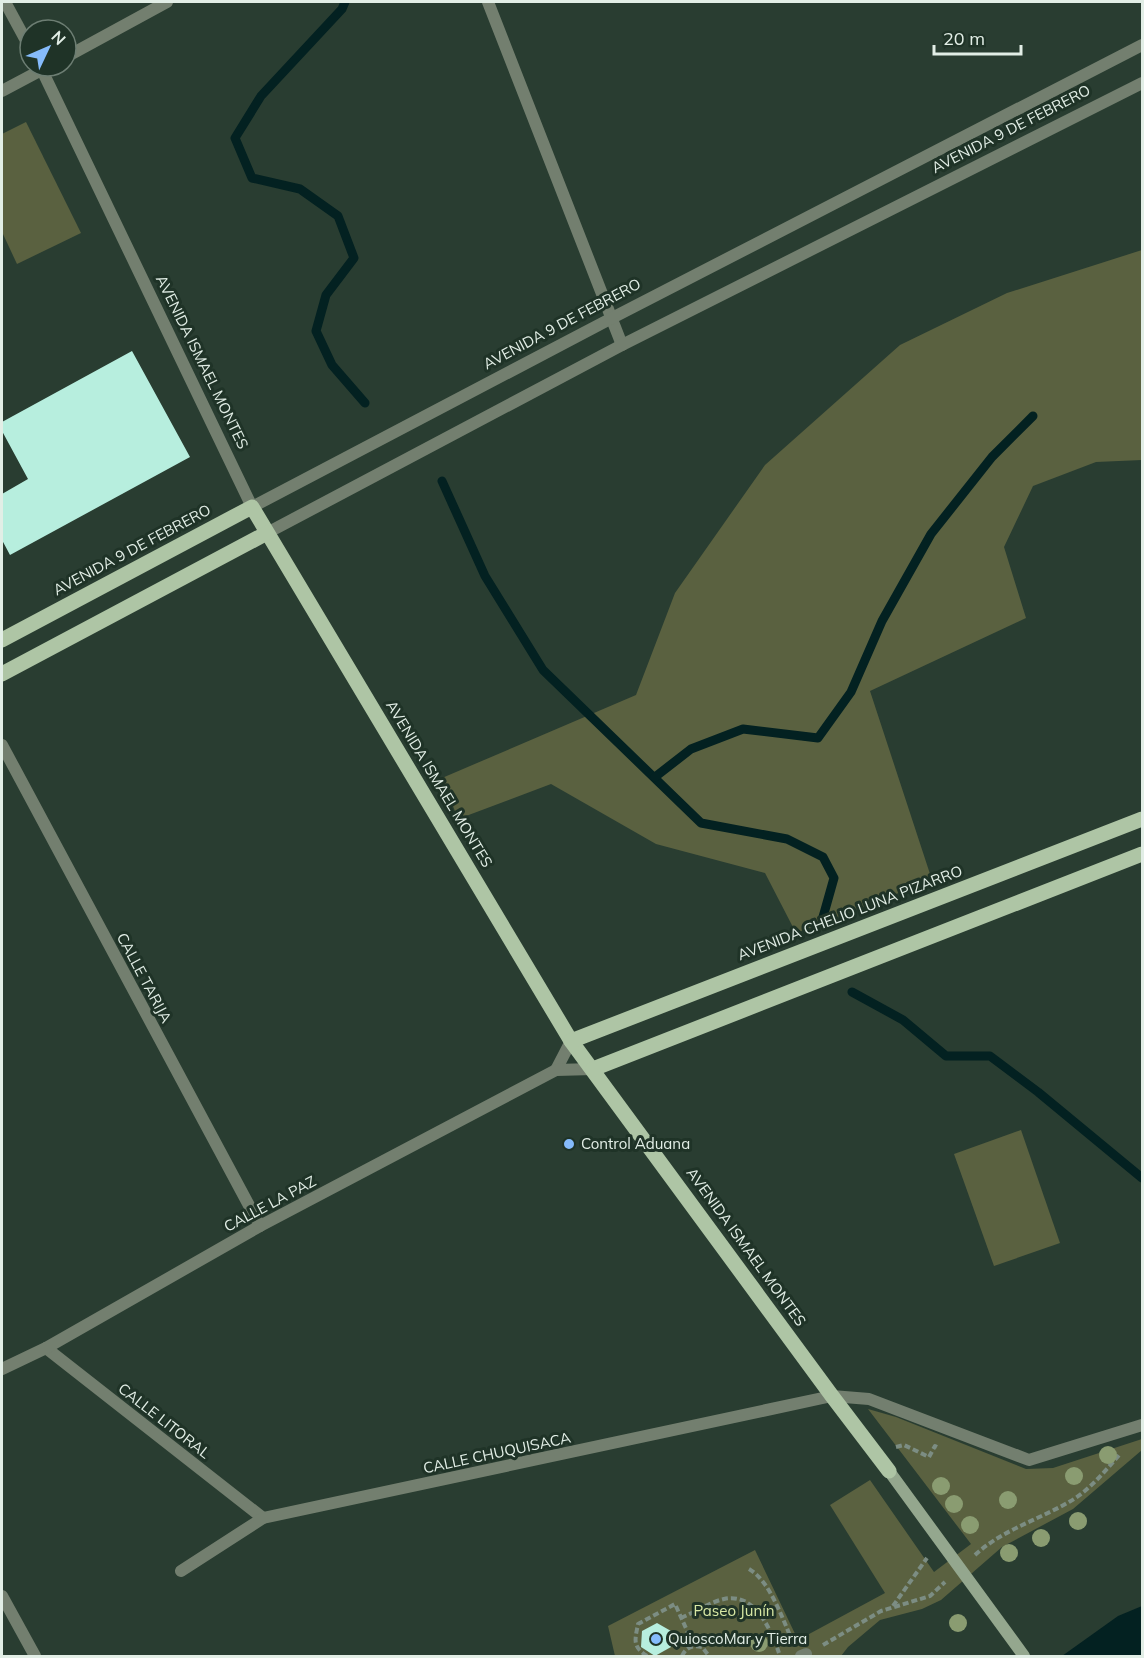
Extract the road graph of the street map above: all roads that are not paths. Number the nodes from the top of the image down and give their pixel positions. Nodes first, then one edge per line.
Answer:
1 (5, 2) edge
2 (167, 2) edge
3 (488, 2) edge
4 (18, 26) edge
5 (1143, 45) edge
6 (78, 50) edge
7 (23, 78) edge
8 (48, 78) edge
9 (1143, 83) edge
10 (2, 90) edge
11 (612, 318) junction
12 (622, 345) junction
13 (252, 507) junction
14 (267, 533) junction
15 (2, 640) edge
16 (2, 674) edge
17 (2, 745) edge
18 (1143, 819) edge
19 (1143, 854) edge
20 (571, 1041) junction
21 (593, 1069) junction
22 (556, 1071) junction
23 (260, 1226) junction
24 (46, 1348) junction
25 (2, 1369) edge
26 (832, 1396) junction
27 (1143, 1425) edge
28 (889, 1471) joint
29 (263, 1518) junction
30 (181, 1571) dead end
31 (2, 1596) edge
32 (35, 1656) edge
33 (1024, 1656) edge

1 - 4 street
2 - 6 street
3 - 11 street
5 - 11 street, AVENIDA 9 DE FEBRERO
7 - 10 street
8 - 13 street, AVENIDA ISMAEL MONTES
9 - 12 street, AVENIDA 9 DE FEBRERO
11 - 12 street
11 - 13 street, AVENIDA 9 DE FEBRERO
12 - 14 street, AVENIDA 9 DE FEBRERO
13 - 14 main road, AVENIDA ISMAEL MONTES
13 - 15 main road, AVENIDA 9 DE FEBRERO
14 - 16 main road, AVENIDA 9 DE FEBRERO
14 - 20 main road, AVENIDA ISMAEL MONTES
17 - 23 street, CALLE TARIJA
18 - 20 main road, AVENIDA CHELIO LUNA PIZARRO
19 - 21 main road
20 - 21 main road, AVENIDA ISMAEL MONTES
20 - 22 street
21 - 22 street, CALLE LA PAZ
21 - 26 main road, AVENIDA ISMAEL MONTES
22 - 23 street, CALLE LA PAZ
23 - 24 street, CALLE LA PAZ
24 - 25 street, CALLE LA PAZ
24 - 29 street, CALLE LITORAL
26 - 27 street, CALLE CHUQUISACA
26 - 28 main road, AVENIDA ISMAEL MONTES
26 - 29 street, CALLE CHUQUISACA
28 - 33 main road
29 - 30 street, CALLE CHUQUISACA
31 - 32 street

